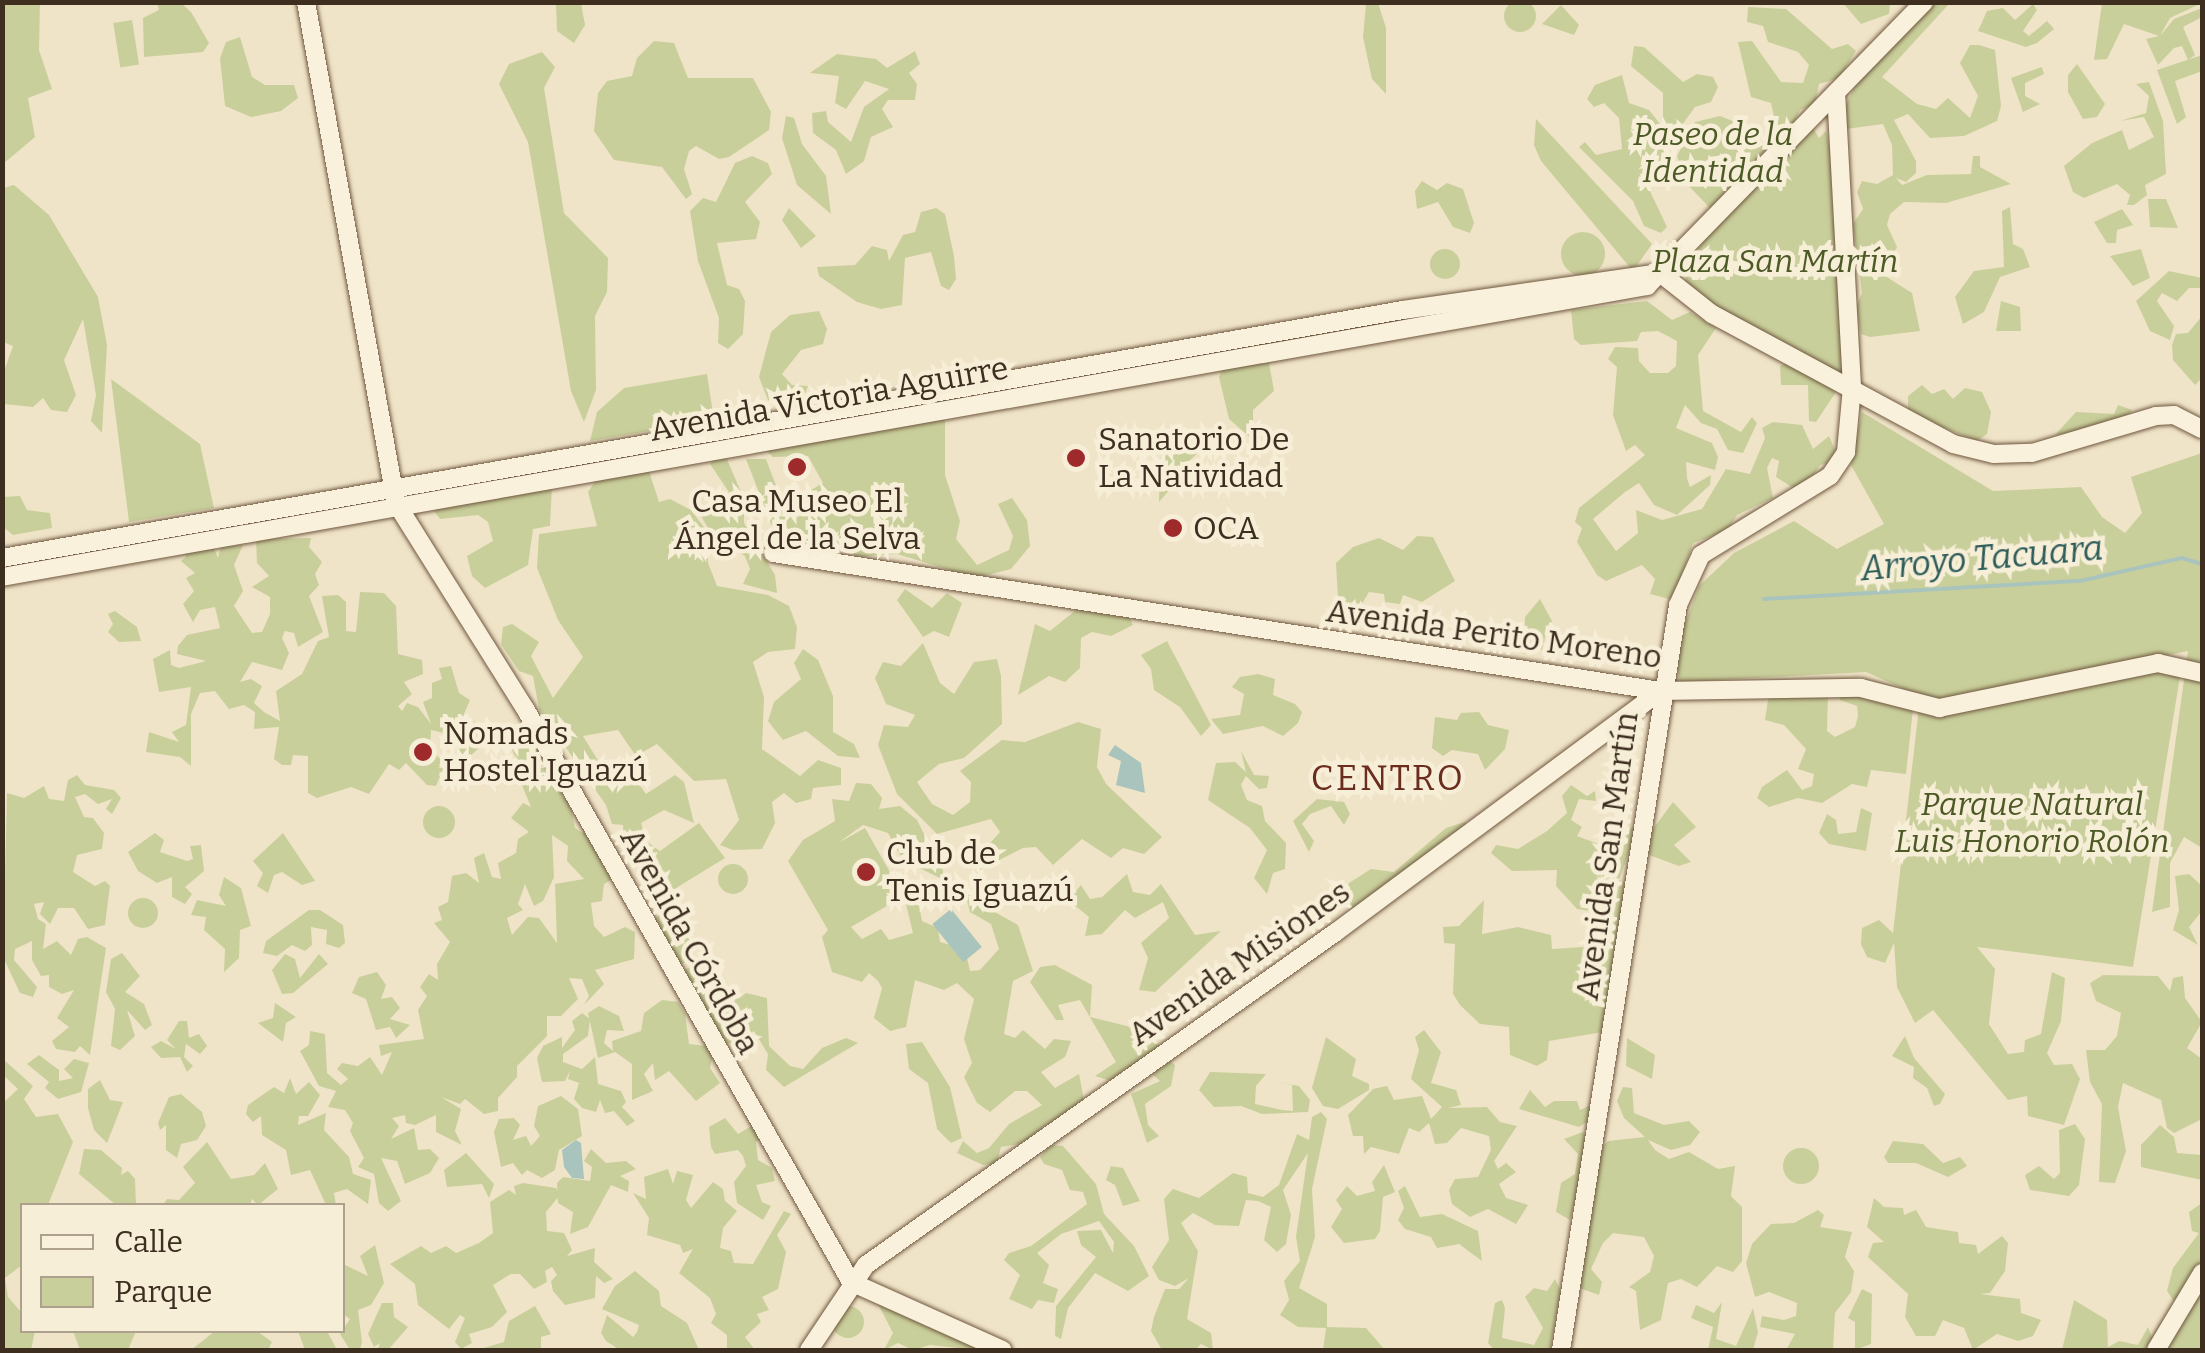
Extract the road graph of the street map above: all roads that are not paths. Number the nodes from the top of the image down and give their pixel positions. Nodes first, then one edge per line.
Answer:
1 (306, 2) edge
2 (1924, 2) edge
3 (1836, 92) junction
4 (1660, 273) junction
5 (1852, 388) junction
6 (2202, 429) edge
7 (393, 496) junction
8 (773, 553) dead end
9 (2, 558) edge
10 (2, 576) edge
11 (2202, 673) edge
12 (1660, 691) junction
13 (2202, 1273) edge
14 (851, 1282) junction
15 (809, 1350) edge
16 (1002, 1350) edge
17 (1561, 1350) edge
18 (2156, 1350) edge

1 - 7 main road
2 - 3 main road
3 - 4 main road
3 - 5 main road, Avenida San Martín
4 - 5 main road
4 - 7 main road, Avenida Victoria Aguirre
5 - 6 main road
5 - 12 main road, Avenida San Martín
7 - 9 main road, Avenida Victoria Aguirre
7 - 10 main road, Avenida Victoria Aguirre
7 - 14 main road, Avenida Córdoba
8 - 12 main road, Avenida Perito Moreno
11 - 12 main road, Avenida Perito Moreno
12 - 14 main road, Avenida Misiones
12 - 17 main road, Avenida San Martín
13 - 18 main road
14 - 15 main road, Avenida Misiones
14 - 16 main road

